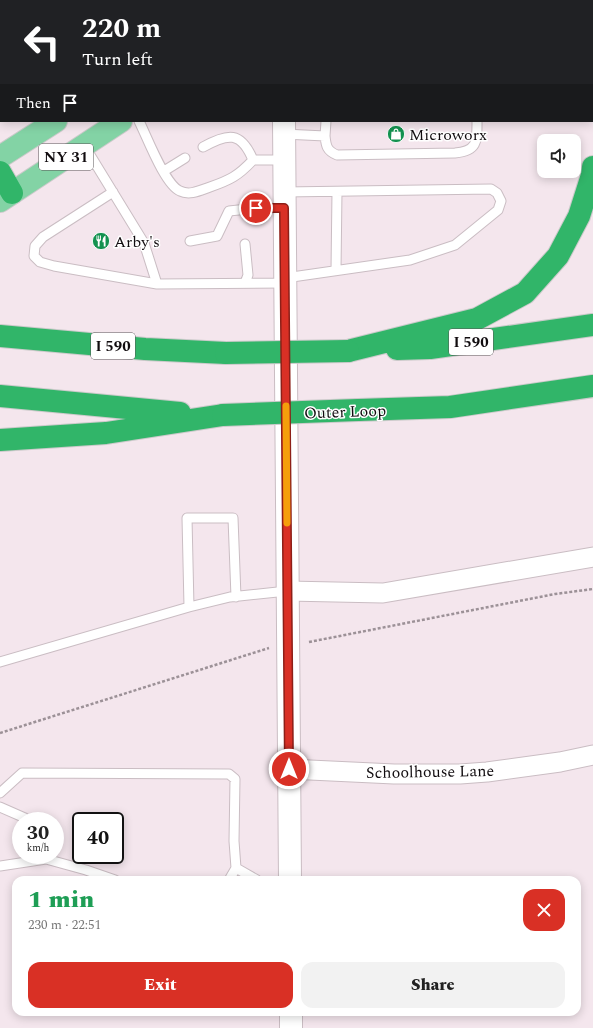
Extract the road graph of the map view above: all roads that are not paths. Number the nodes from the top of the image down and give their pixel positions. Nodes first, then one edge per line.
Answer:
1 (54, 122) edge
2 (119, 122) edge
3 (140, 122) edge
4 (326, 122) edge
5 (477, 122) edge
6 (284, 128) edge
7 (325, 136) junction
8 (84, 145) junction
9 (203, 148) dead end
10 (0, 157) edge
11 (186, 158) dead end
12 (253, 160) junction
13 (284, 160) junction
14 (593, 167) edge
15 (164, 171) junction
16 (0, 172) edge
17 (113, 192) junction
18 (337, 192) junction
19 (6, 197) edge
20 (284, 200) junction
21 (190, 241) dead end
22 (245, 244) dead end
23 (336, 270) junction
24 (285, 281) junction
25 (245, 283) junction
26 (156, 284) junction
27 (593, 325) edge
28 (0, 336) edge
29 (348, 351) junction
30 (593, 386) edge
31 (0, 396) edge
32 (223, 415) junction
33 (0, 440) edge
34 (593, 556) edge
35 (287, 591) junction
36 (236, 597) junction
37 (189, 607) junction
38 (0, 662) edge
39 (593, 755) edge
40 (289, 769) junction
41 (0, 793) edge
42 (0, 807) edge
43 (12, 812) edge
44 (12, 863) edge
45 (64, 864) edge
46 (0, 866) edge
47 (236, 868) junction
48 (103, 876) edge
49 (231, 876) edge
50 (250, 876) edge
51 (290, 876) edge
52 (291, 1016) edge
53 (291, 1028) edge

1 - 10 main road, NY 31
2 - 8 main road, NY 31
3 - 15 lane
4 - 7 lane
5 - 7 lane
6 - 7 lane
6 - 13 street
8 - 17 lane
8 - 19 main road, NY 31
9 - 12 lane
11 - 15 lane
12 - 13 lane
12 - 15 lane
13 - 20 street
14 - 29 highway
16 - 19 highway
17 - 26 lane
17 - 26 lane
18 - 20 lane
18 - 23 lane
18 - 23 lane
20 - 21 lane
20 - 24 street
22 - 25 lane
23 - 24 lane
24 - 25 lane
24 - 35 street
25 - 26 lane
27 - 29 highway, I 590
28 - 29 highway, I 590, bridge
30 - 32 highway, Outer Loop, bridge
31 - 32 highway, Outer Loop
32 - 33 highway
34 - 35 street
35 - 36 lane
35 - 40 street
36 - 37 lane
36 - 37 lane
37 - 38 lane
39 - 40 street, Schoolhouse Lane
40 - 51 street
41 - 47 lane
42 - 43 lane
44 - 46 lane
45 - 48 lane
47 - 49 lane
47 - 50 lane
52 - 53 street

